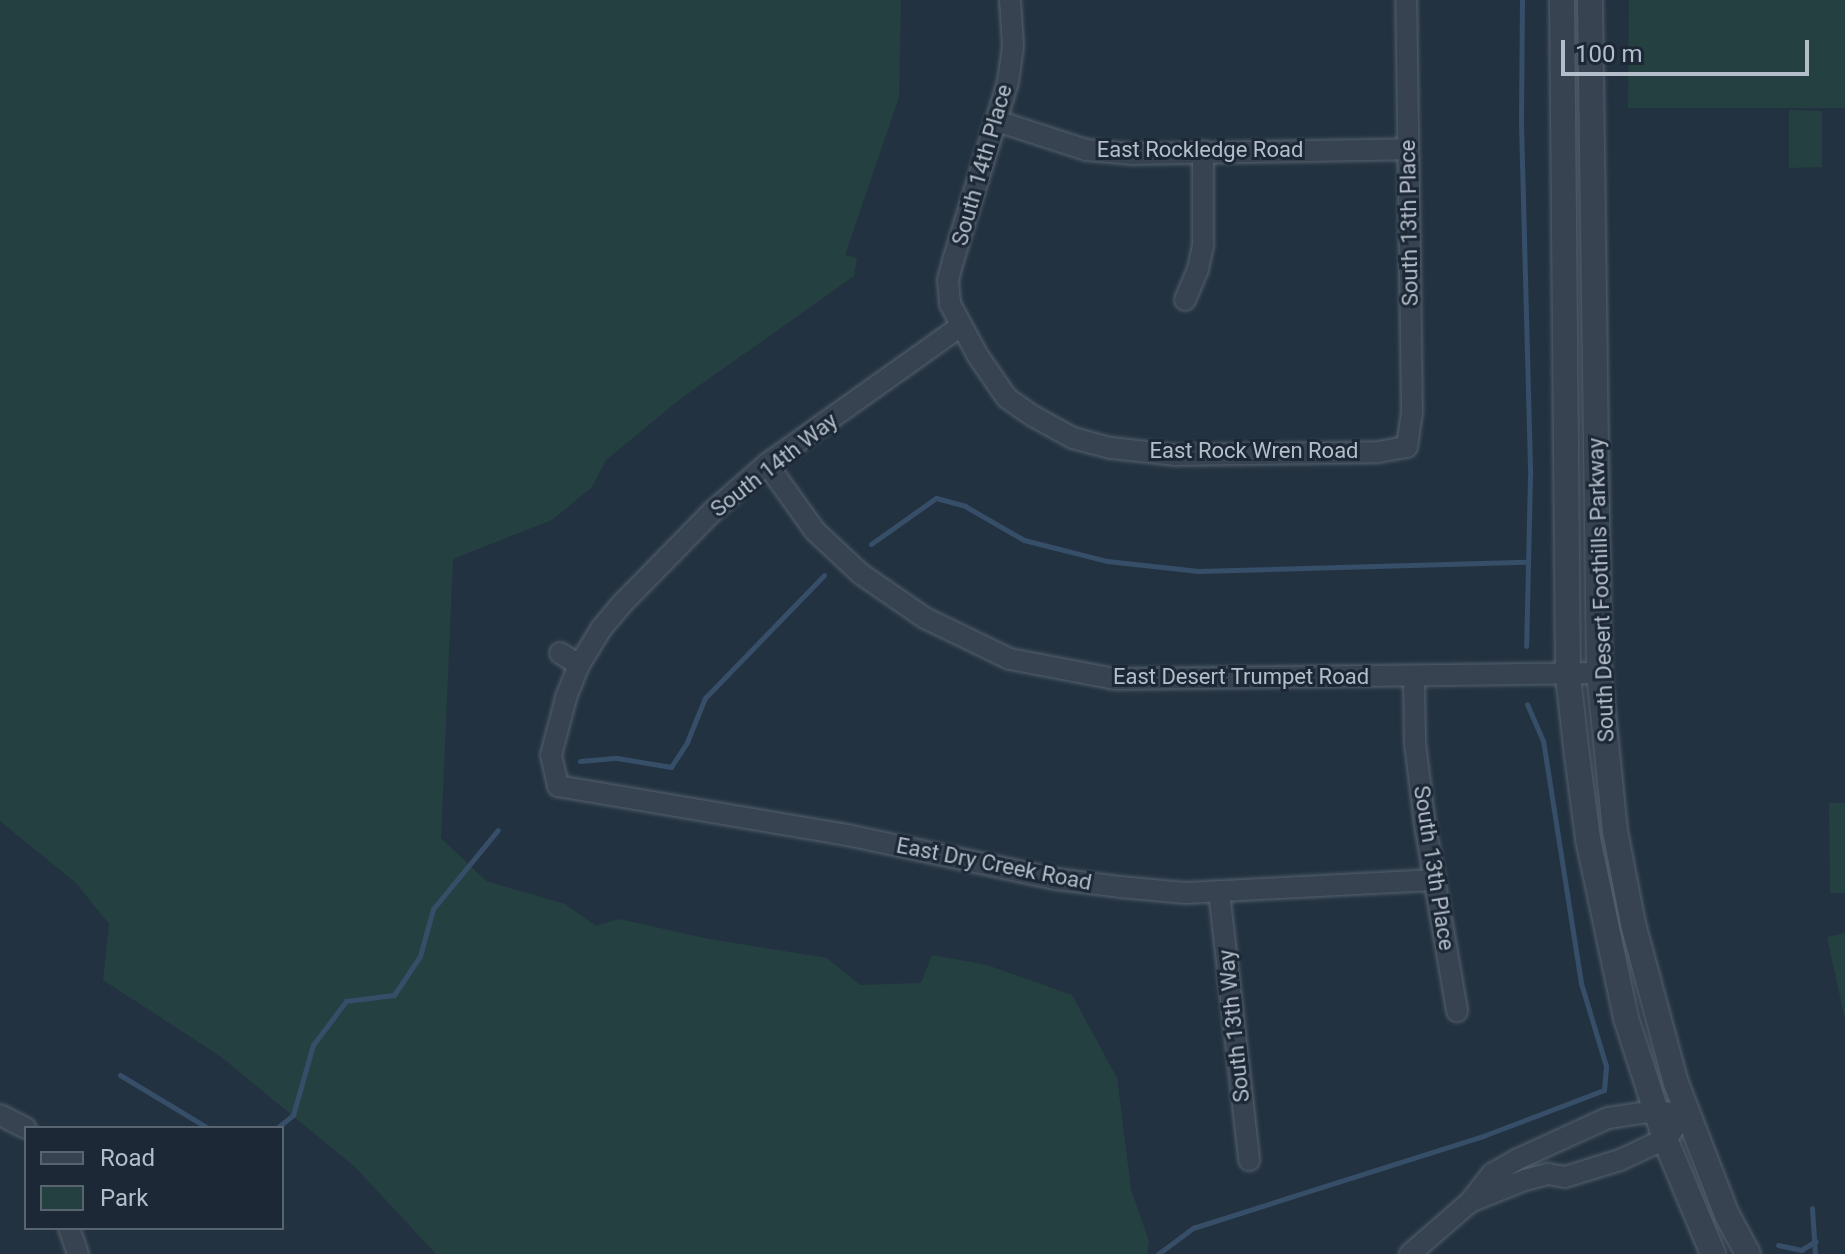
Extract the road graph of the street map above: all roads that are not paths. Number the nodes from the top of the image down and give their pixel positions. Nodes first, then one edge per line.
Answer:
1 (1010, 0) edge
2 (1406, 0) edge
3 (1562, 0) edge
4 (1590, 0) edge
5 (997, 121) junction
6 (1407, 149) junction
7 (1203, 151) junction
8 (1185, 300) dead end
9 (1565, 301) junction
10 (1595, 301) junction
11 (961, 326) junction
12 (1407, 447) joint
13 (767, 464) junction
14 (560, 653) dead end
15 (579, 665) junction
16 (1599, 673) junction
17 (1568, 676) junction
18 (1414, 678) junction
19 (558, 786) joint
20 (1434, 880) junction
21 (1219, 891) junction
22 (1457, 1011) dead end
23 (1655, 1111) junction
24 (0, 1115) edge
25 (1687, 1115) junction
26 (24, 1127) edge
27 (1665, 1139) junction
28 (1249, 1160) dead end
29 (1470, 1202) junction
30 (70, 1230) edge
31 (78, 1254) edge
32 (1410, 1254) edge
33 (1713, 1254) edge
34 (1748, 1254) edge

1 - 5 street, South 14th Place
2 - 6 street, South 13th Place
3 - 9 street, South Desert Foothills Parkway
4 - 10 street, South Desert Foothills Parkway
5 - 7 street, East Rockledge Road
5 - 11 street, South 14th Place
6 - 7 street, East Rockledge Road
6 - 12 street, South 13th Place
7 - 8 street
9 - 10 street
9 - 17 street, South Desert Foothills Parkway
10 - 16 street, South Desert Foothills Parkway
11 - 12 street, East Rock Wren Road
11 - 13 street, South 14th Way
13 - 15 street, South 14th Way
13 - 18 street, East Desert Trumpet Road
14 - 15 street
15 - 19 street, South 14th Way
16 - 17 street, East Desert Trumpet Road
16 - 25 street, South Desert Foothills Parkway
17 - 18 street, East Desert Trumpet Road
17 - 23 street, South Desert Foothills Parkway
18 - 20 street, South 13th Place
19 - 21 street, East Dry Creek Road
20 - 21 street, East Dry Creek Road
20 - 22 street, South 13th Place
21 - 28 street, South 13th Way
23 - 25 street
23 - 27 street, South Desert Foothills Parkway
23 - 29 street
24 - 26 street
25 - 27 street
25 - 34 street, South Desert Foothills Parkway
27 - 29 street
27 - 33 street, South Desert Foothills Parkway
29 - 32 street
30 - 31 street

